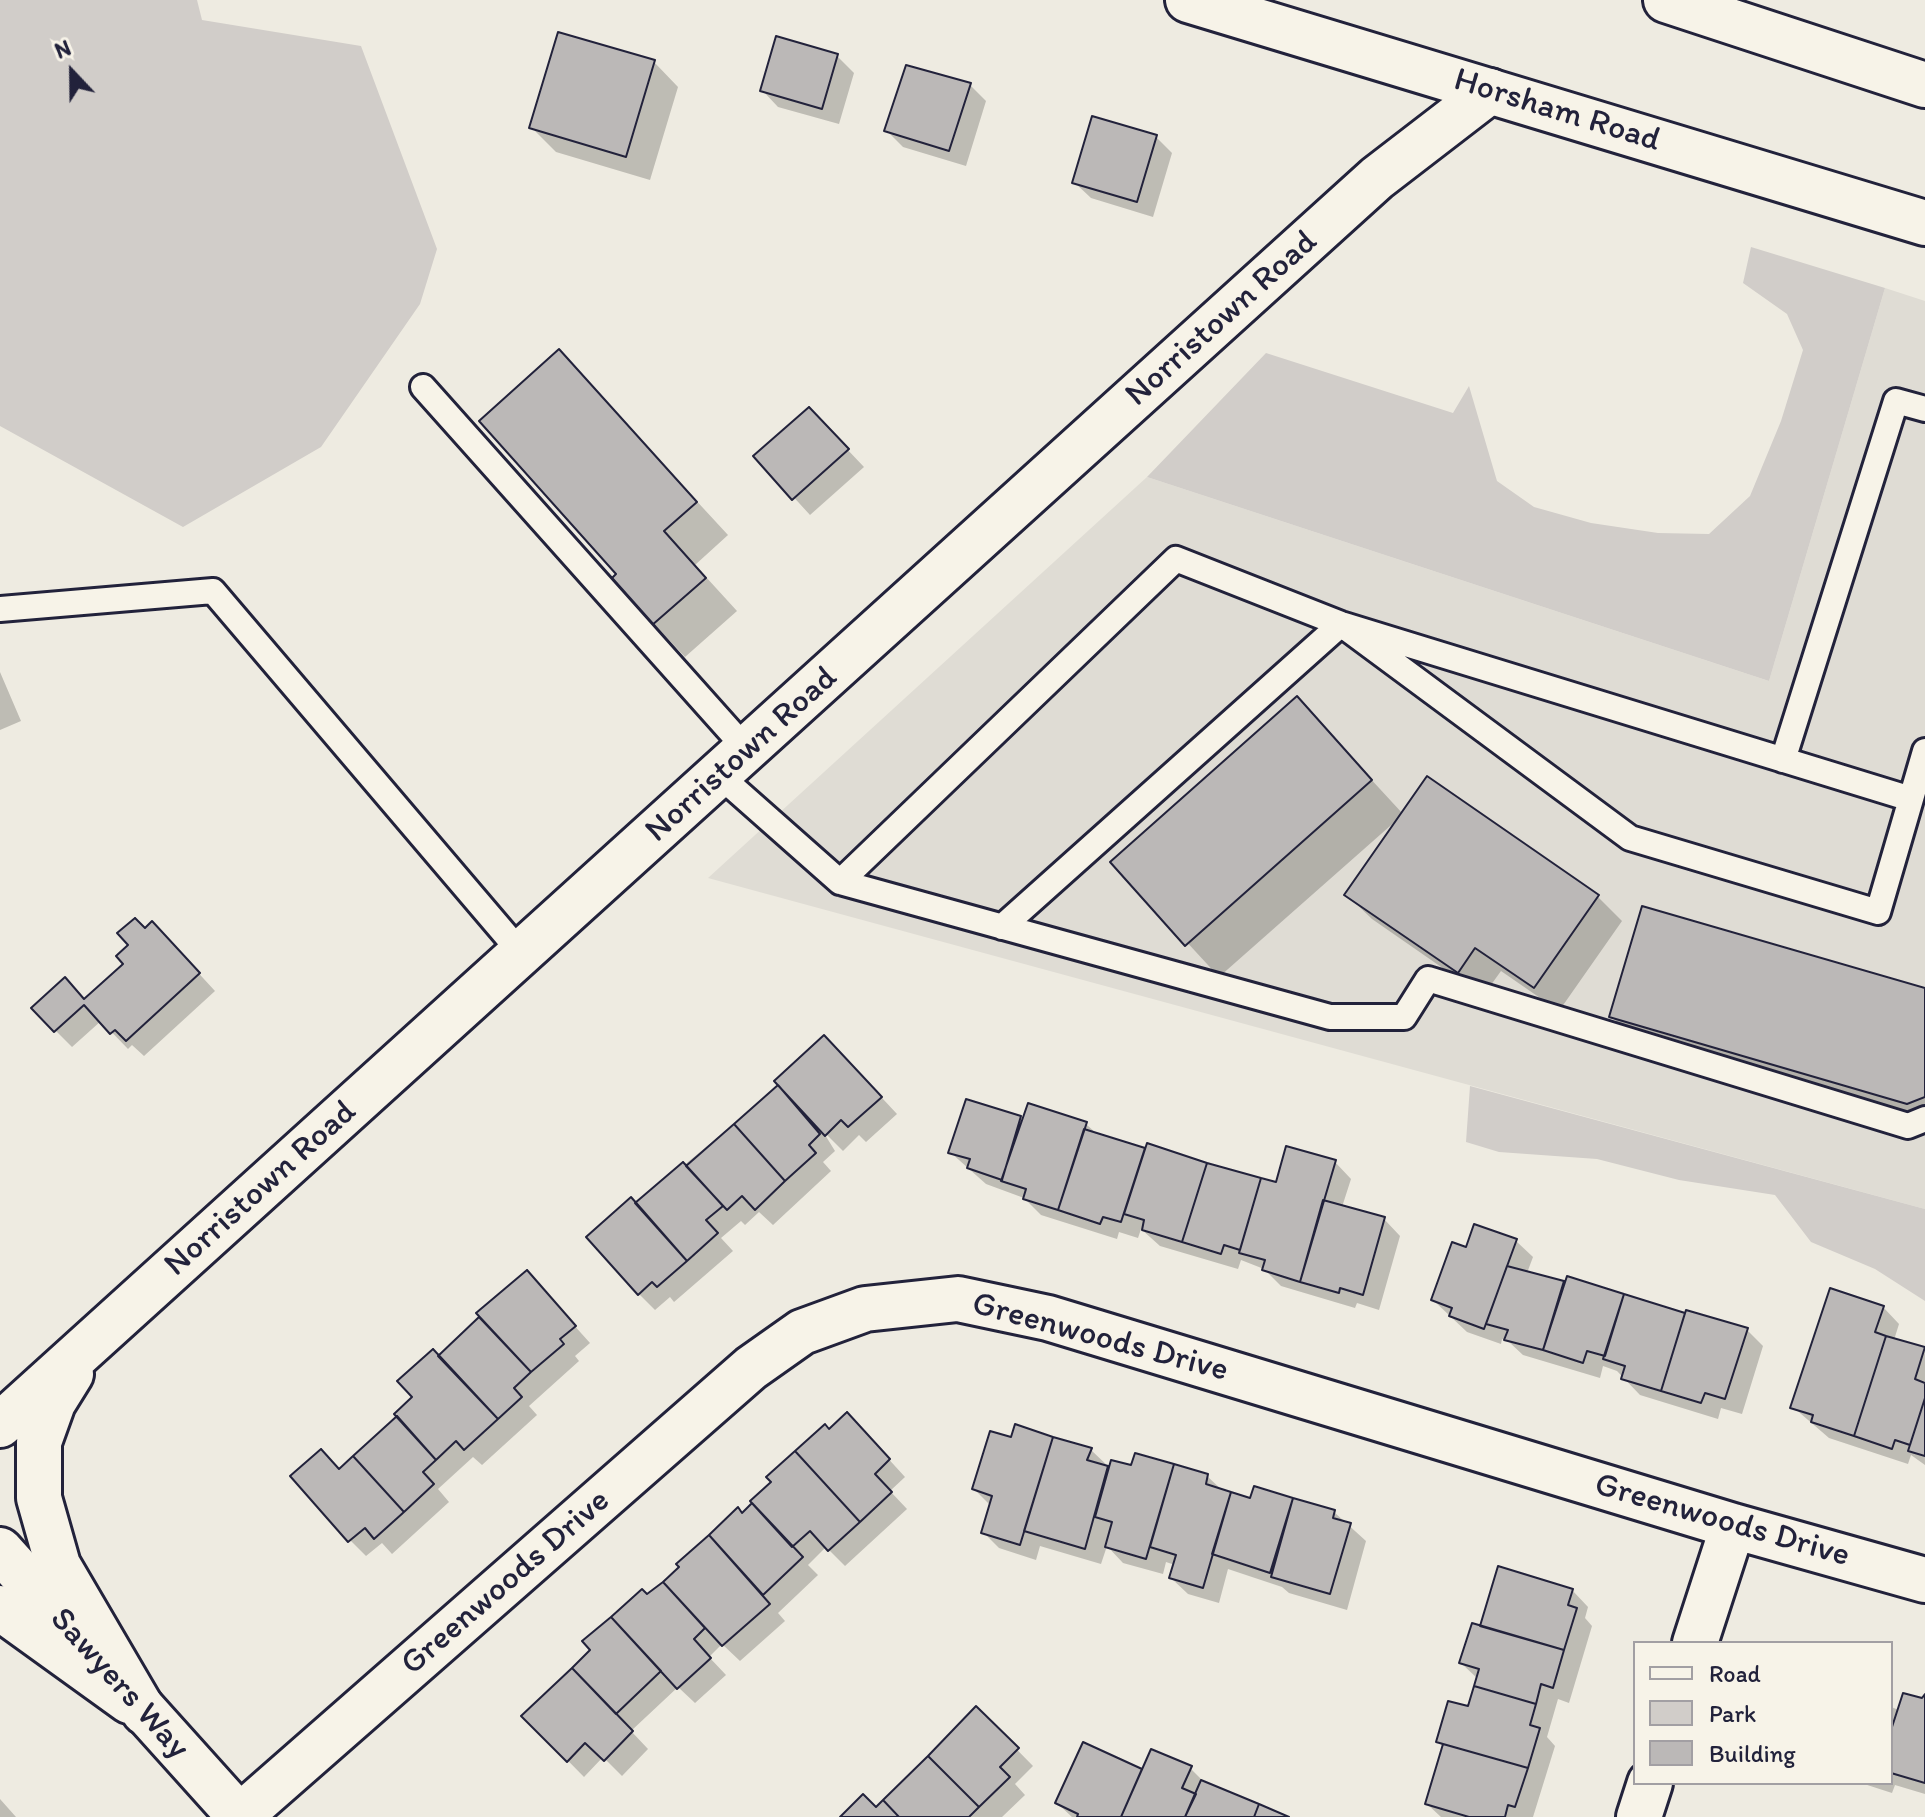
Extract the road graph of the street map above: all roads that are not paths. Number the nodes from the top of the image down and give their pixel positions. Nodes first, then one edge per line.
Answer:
1 (1188, 0) edge
2 (1666, 0) edge
3 (1925, 85) edge
4 (1490, 91) junction
5 (1925, 223) edge
6 (423, 387) dead end
7 (1925, 409) edge
8 (0, 609) edge
9 (1341, 624) junction
10 (1925, 751) edge
11 (1783, 760) junction
12 (733, 763) junction
13 (1911, 799) junction
14 (840, 882) junction
15 (1002, 927) junction
16 (522, 954) junction
17 (1925, 1119) edge
18 (89, 1345) junction
19 (0, 1425) edge
20 (1733, 1526) junction
21 (0, 1550) edge
22 (1925, 1580) edge
23 (0, 1608) edge
24 (1696, 1641) edge
25 (144, 1712) junction
26 (1649, 1785) edge
27 (239, 1817) edge
28 (1639, 1817) edge

1 - 4 main road, Horsham Road
2 - 3 main road
4 - 5 main road, Horsham Road
4 - 12 main road, Norristown Road
6 - 12 lane
7 - 11 lane
8 - 16 lane
9 - 11 lane
9 - 13 lane
9 - 14 lane
9 - 15 lane
10 - 13 lane
11 - 13 lane
12 - 14 lane
12 - 16 main road, Norristown Road
14 - 15 lane
15 - 17 lane
16 - 18 main road, Norristown Road
18 - 19 main road, Norristown Road
18 - 25 main road
20 - 22 main road, Greenwoods Drive
20 - 24 main road
20 - 27 main road, Greenwoods Drive
21 - 25 main road, Sawyers Way
23 - 25 main road
25 - 27 main road, Sawyers Way
26 - 28 main road

